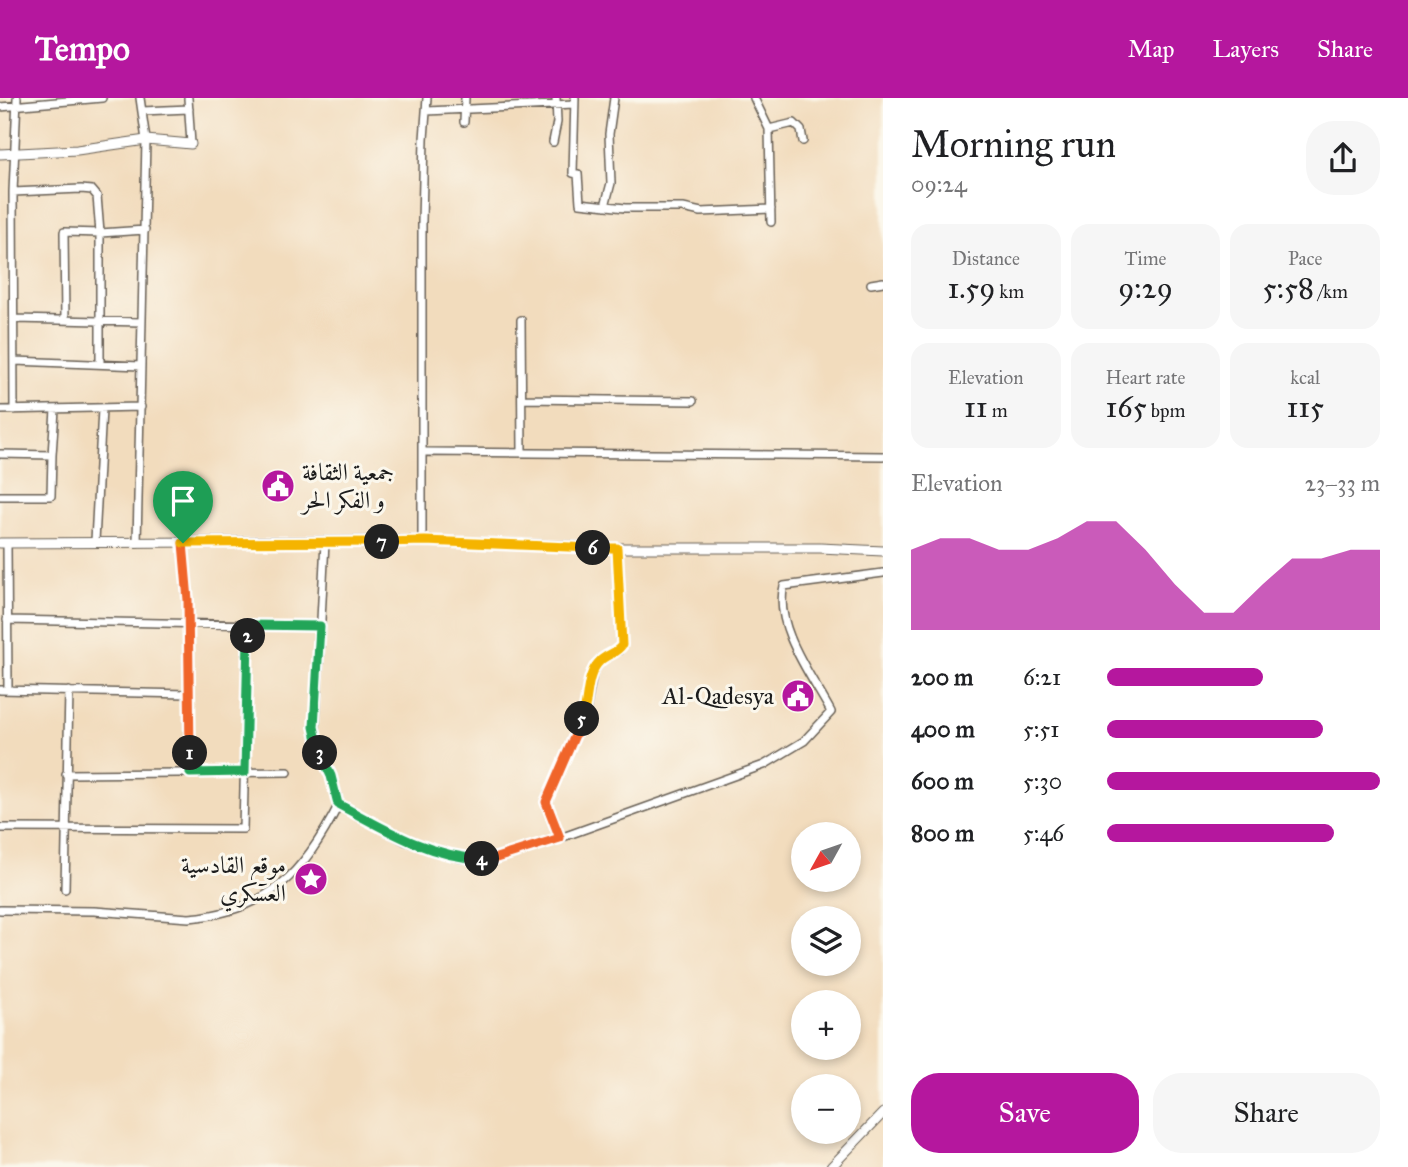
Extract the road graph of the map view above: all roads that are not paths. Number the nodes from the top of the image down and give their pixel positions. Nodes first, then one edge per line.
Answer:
1 (102, 98) edge
2 (141, 98) edge
3 (188, 98) edge
4 (427, 98) edge
5 (465, 98) edge
6 (498, 98) edge
7 (614, 98) edge
8 (754, 98) edge
9 (556, 101) edge
10 (574, 101) edge
11 (18, 102) edge
12 (0, 107) edge
13 (498, 107) junction
14 (189, 109) junction
15 (464, 109) junction
16 (142, 111) junction
17 (427, 111) junction
18 (464, 122) dead end
19 (769, 129) junction
20 (146, 140) junction
21 (803, 141) dead end
22 (553, 142) dead end
23 (191, 144) joint
24 (0, 154) edge
25 (15, 154) junction
26 (13, 192) junction
27 (606, 206) junction
28 (771, 209) junction
29 (771, 222) dead end
30 (145, 230) junction
31 (100, 233) junction
32 (883, 282) edge
33 (871, 284) dead end
34 (16, 319) junction
35 (65, 320) junction
36 (521, 320) dead end
37 (141, 321) junction
38 (99, 322) junction
39 (16, 361) junction
40 (100, 363) junction
41 (141, 366) junction
42 (522, 399) junction
43 (693, 401) dead end
44 (141, 407) junction
45 (102, 409) junction
46 (0, 410) edge
47 (14, 410) junction
48 (55, 410) junction
49 (426, 452) dead end
50 (522, 453) junction
51 (0, 454) edge
52 (52, 455) junction
53 (883, 456) edge
54 (0, 496) edge
55 (95, 541) junction
56 (422, 541) junction
57 (137, 542) junction
58 (325, 542) junction
59 (3, 543) edge
60 (183, 543) junction
61 (617, 548) junction
62 (883, 551) edge
63 (883, 573) edge
64 (7, 620) junction
65 (188, 624) junction
66 (248, 625) junction
67 (320, 626) junction
68 (4, 690) edge
69 (69, 691) junction
70 (188, 694) junction
71 (245, 772) junction
72 (288, 772) dead end
73 (190, 773) junction
74 (66, 774) junction
75 (338, 804) junction
76 (0, 828) edge
77 (65, 828) junction
78 (560, 838) junction
79 (65, 889) dead end
80 (0, 910) edge
81 (883, 1113) edge
82 (831, 1167) edge

1 - 11 street
2 - 16 street
3 - 14 street
4 - 17 street
5 - 15 street
6 - 13 street
7 - 27 street
8 - 19 street
9 - 10 street
9 - 13 street
9 - 22 street
10 - 27 street
11 - 12 street
11 - 25 street
13 - 15 street
14 - 16 street
14 - 23 street
15 - 17 street
15 - 18 street
16 - 20 street
17 - 56 street
19 - 21 street
19 - 28 street
20 - 23 street
20 - 25 street
20 - 30 street
24 - 25 street
25 - 26 street
26 - 31 street
26 - 34 street
27 - 28 street
28 - 29 street
30 - 31 street
30 - 37 street
31 - 35 street
31 - 38 street
32 - 33 street
34 - 35 street
34 - 39 street
35 - 38 street
36 - 42 street
37 - 38 street
37 - 41 street
38 - 40 street
39 - 40 street
39 - 47 street
40 - 41 street
41 - 44 street
42 - 43 street
42 - 50 street
44 - 45 street
44 - 57 street
45 - 48 street
45 - 55 street
46 - 47 street
47 - 48 street
48 - 52 street
49 - 50 street
50 - 53 street
51 - 52 street
52 - 54 street
55 - 57 street
55 - 59 street
56 - 58 street
56 - 61 street
57 - 60 street
58 - 60 street
58 - 67 street
59 - 64 street
60 - 65 street
61 - 62 street
61 - 78 street
63 - 78 street
64 - 65 street
64 - 68 street
65 - 66 street
65 - 70 street
66 - 67 street
66 - 71 street
67 - 75 street
68 - 69 street
69 - 70 street
69 - 74 street
70 - 73 street
71 - 72 street
71 - 73 street
71 - 77 street
73 - 74 street
74 - 77 street
75 - 78 street
75 - 80 street
76 - 77 street
77 - 79 street
81 - 82 street

